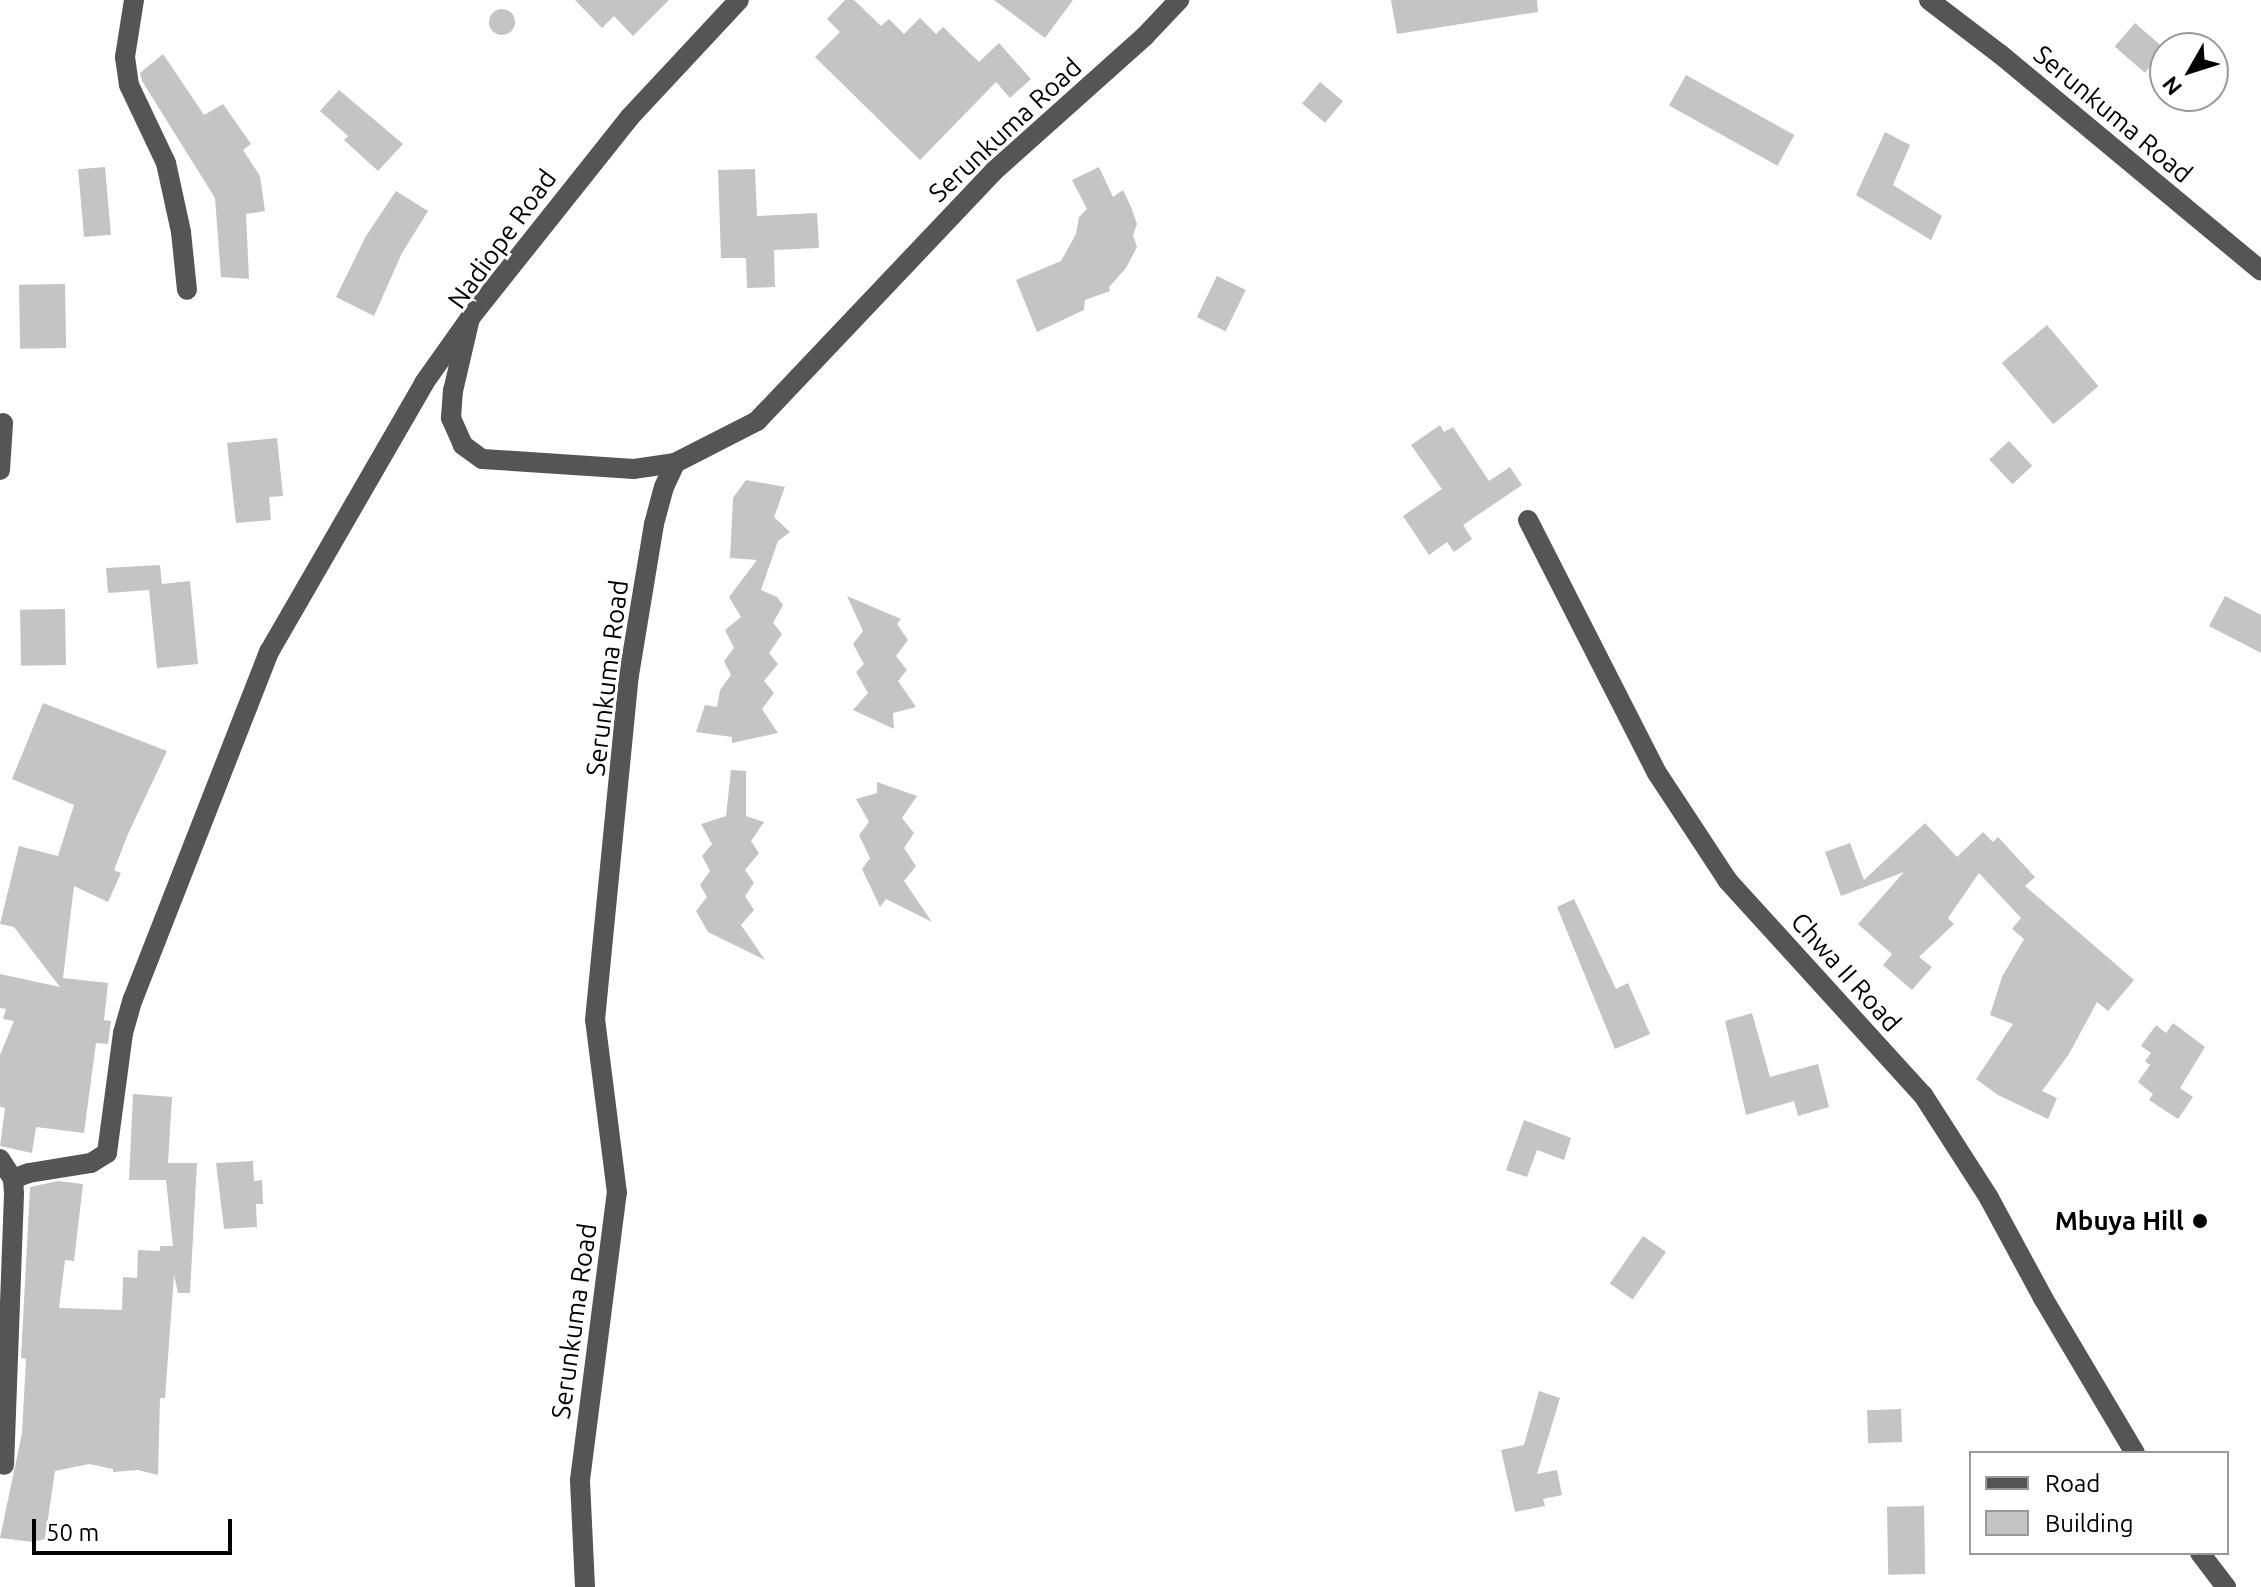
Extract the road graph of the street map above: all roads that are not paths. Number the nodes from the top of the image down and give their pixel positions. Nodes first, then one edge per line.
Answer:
1 (134, 0) edge
2 (739, 0) edge
3 (1179, 0) edge
4 (1929, 0) edge
5 (2261, 271) edge
6 (187, 290) dead end
7 (470, 318) junction
8 (3, 423) dead end
9 (675, 463) junction
10 (0, 470) edge
11 (1528, 520) dead end
12 (0, 1159) edge
13 (13, 1179) junction
14 (2134, 1451) edge
15 (4, 1465) dead end
16 (2202, 1555) edge
17 (585, 1587) edge
18 (2226, 1587) edge

1 - 6 street
2 - 7 street, Nadiope Road
3 - 9 street, Serunkuma Road
4 - 5 street, Serunkuma Road
7 - 9 street, Nadiope Road
7 - 13 street
8 - 10 street
9 - 17 street, Serunkuma Road
11 - 14 street, Chwa II Road
12 - 13 street
13 - 15 street
16 - 18 street

